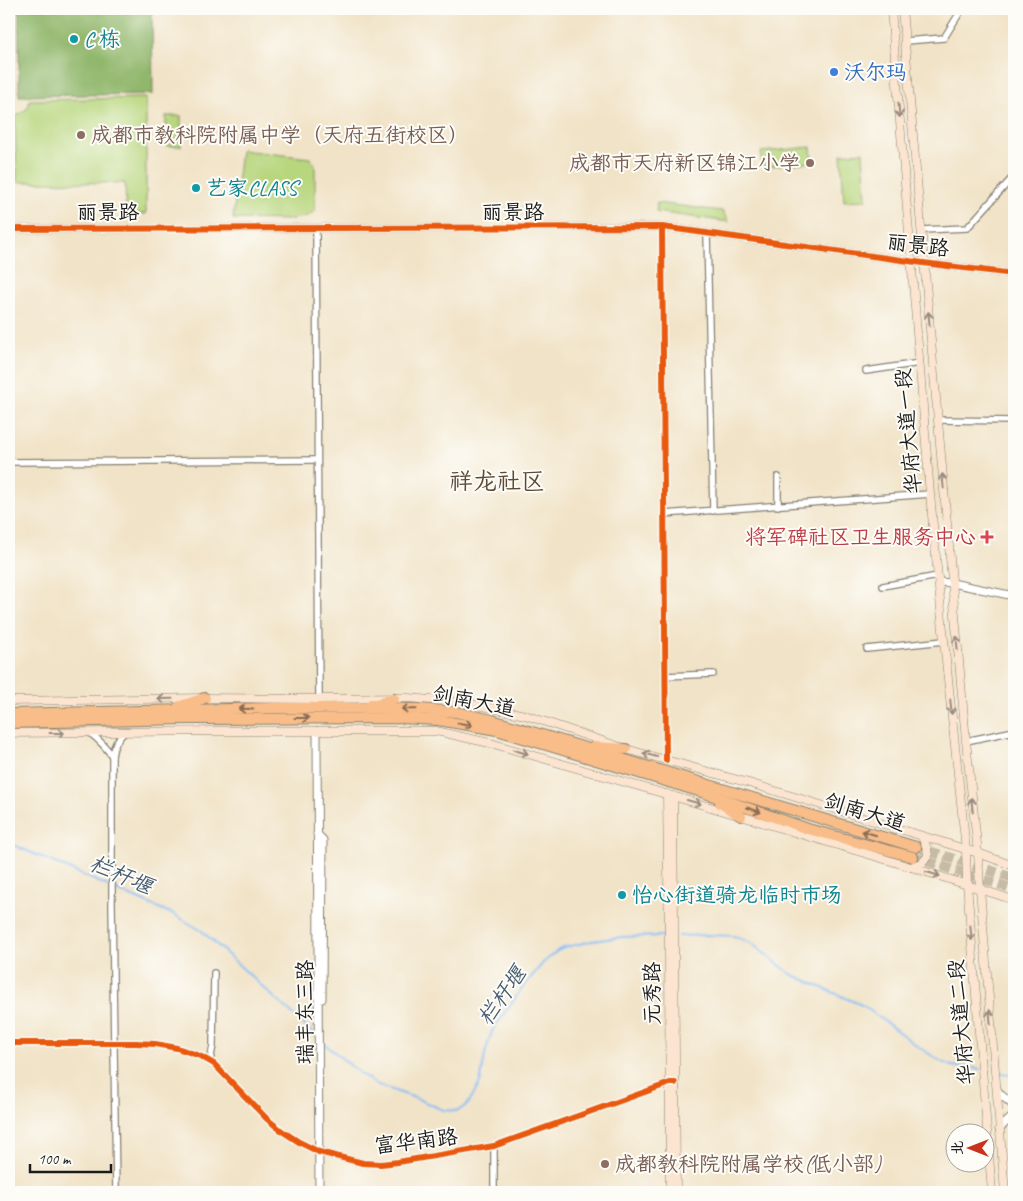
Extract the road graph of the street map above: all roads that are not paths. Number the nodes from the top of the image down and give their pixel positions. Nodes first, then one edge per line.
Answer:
1 (891, 9) edge
2 (902, 9) edge
3 (962, 9) edge
4 (905, 41) junction
5 (1014, 176) edge
6 (662, 227) junction
7 (316, 228) junction
8 (9, 229) edge
9 (921, 230) junction
10 (706, 234) junction
11 (912, 261) junction
12 (924, 263) junction
13 (1014, 274) edge
14 (920, 363) junction
15 (866, 371) dead end
16 (938, 420) junction
17 (1014, 421) edge
18 (317, 460) junction
19 (9, 462) edge
20 (778, 477) dead end
21 (930, 494) junction
22 (778, 506) junction
23 (713, 511) junction
24 (664, 514) junction
25 (938, 579) junction
26 (952, 583) junction
27 (883, 586) dead end
28 (1014, 596) edge
29 (944, 641) junction
30 (867, 649) dead end
31 (713, 674) dead end
32 (665, 676) junction
33 (205, 698) junction
34 (319, 699) junction
35 (394, 699) junction
36 (9, 702) edge
37 (311, 709) junction
38 (168, 711) junction
39 (9, 714) edge
40 (9, 723) edge
41 (317, 731) junction
42 (1014, 731) edge
43 (89, 732) junction
44 (125, 732) junction
45 (9, 733) edge
46 (966, 741) junction
47 (575, 745) junction
48 (626, 749) junction
49 (112, 756) junction
50 (666, 760) junction
51 (705, 793) junction
52 (670, 795) junction
53 (741, 816) junction
54 (922, 837) junction
55 (966, 850) junction
56 (978, 853) junction
57 (913, 857) junction
58 (1014, 866) edge
59 (967, 884) junction
60 (980, 889) junction
61 (1014, 900) edge
62 (214, 973) dead end
63 (114, 1042) junction
64 (9, 1043) edge
65 (210, 1062) junction
66 (672, 1083) junction
67 (996, 1090) junction
68 (1014, 1106) edge
69 (1014, 1115) edge
70 (999, 1129) junction
71 (494, 1146) junction
72 (321, 1153) junction
73 (116, 1192) edge
74 (319, 1192) edge
75 (324, 1192) edge
76 (494, 1192) edge
77 (670, 1192) edge
78 (676, 1192) edge
79 (992, 1192) edge
80 (1004, 1192) edge

1 -> 11 main road, 华府大道一段
2 - 4 main road
3 - 4 street
4 - 9 main road
5 - 9 street
6 - 7 street, 丽景路
6 - 10 street, 丽景路
6 - 24 street
7 - 8 street, 丽景路
7 - 18 street
9 - 12 main road
10 - 11 street, 丽景路
10 - 23 street
11 - 12 street, 丽景路
11 - 14 main road, 华府大道一段
12 - 13 street, 丽景路
16 -> 12 main road
14 - 15 street
14 - 21 main road, 华府大道一段
16 - 17 street
26 -> 16 main road
18 - 19 street
18 - 34 street
20 - 22 street
21 - 22 street
21 - 25 main road, 华府大道一段
22 - 23 street
23 - 24 street
24 - 32 street
25 - 26 street
25 - 27 street
25 - 29 main road, 华府大道一段
26 - 28 street
46 -> 26 main road
29 - 30 street
29 -> 55 main road, 华府大道一段
31 - 32 street
32 - 50 street
33 - 34 main road
33 -> 36 main road
33 - 38 highway
34 - 35 main road
35 - 37 highway
35 - 48 main road
37 -> 38 highway, 剑南大道
47 -> 37 highway, 剑南大道
38 - 39 highway, 剑南大道
40 -> 51 highway, 剑南大道
41 - 44 main road
41 -> 52 main road
41 - 72 street, 瑞丰东三路
42 - 46 street
43 - 44 main road
45 -> 43 main road
43 - 49 street
44 - 49 street
56 -> 46 main road
47 - 48 highway
57 -> 47 highway, 剑南大道
50 -> 48 main road
49 - 63 street
50 - 54 main road
51 - 53 highway
51 -> 57 highway, 剑南大道
52 -> 53 main road
52 - 66 main road, 元秀路
53 - 57 main road
54 - 55 main road
54 - 57 main road
55 - 56 main road
55 - 59 main road, 华府大道二段
56 - 58 main road
56 - 60 main road
57 -> 59 main road
59 - 60 main road
59 -> 79 main road, 华府大道二段
60 - 61 main road
67 -> 60 main road
62 - 65 street
63 - 64 street, 富华南路
63 - 65 street, 富华南路
63 - 73 street
65 - 72 street, 富华南路
66 - 71 street, 富华南路
66 - 77 main road, 元秀路
66 - 78 main road, 元秀路
67 - 68 street
67 - 70 main road
69 - 70 street
70 - 80 main road
71 - 72 street, 富华南路
71 - 76 street
72 - 74 street, 瑞丰东三路
72 - 75 street, 瑞丰东三路

